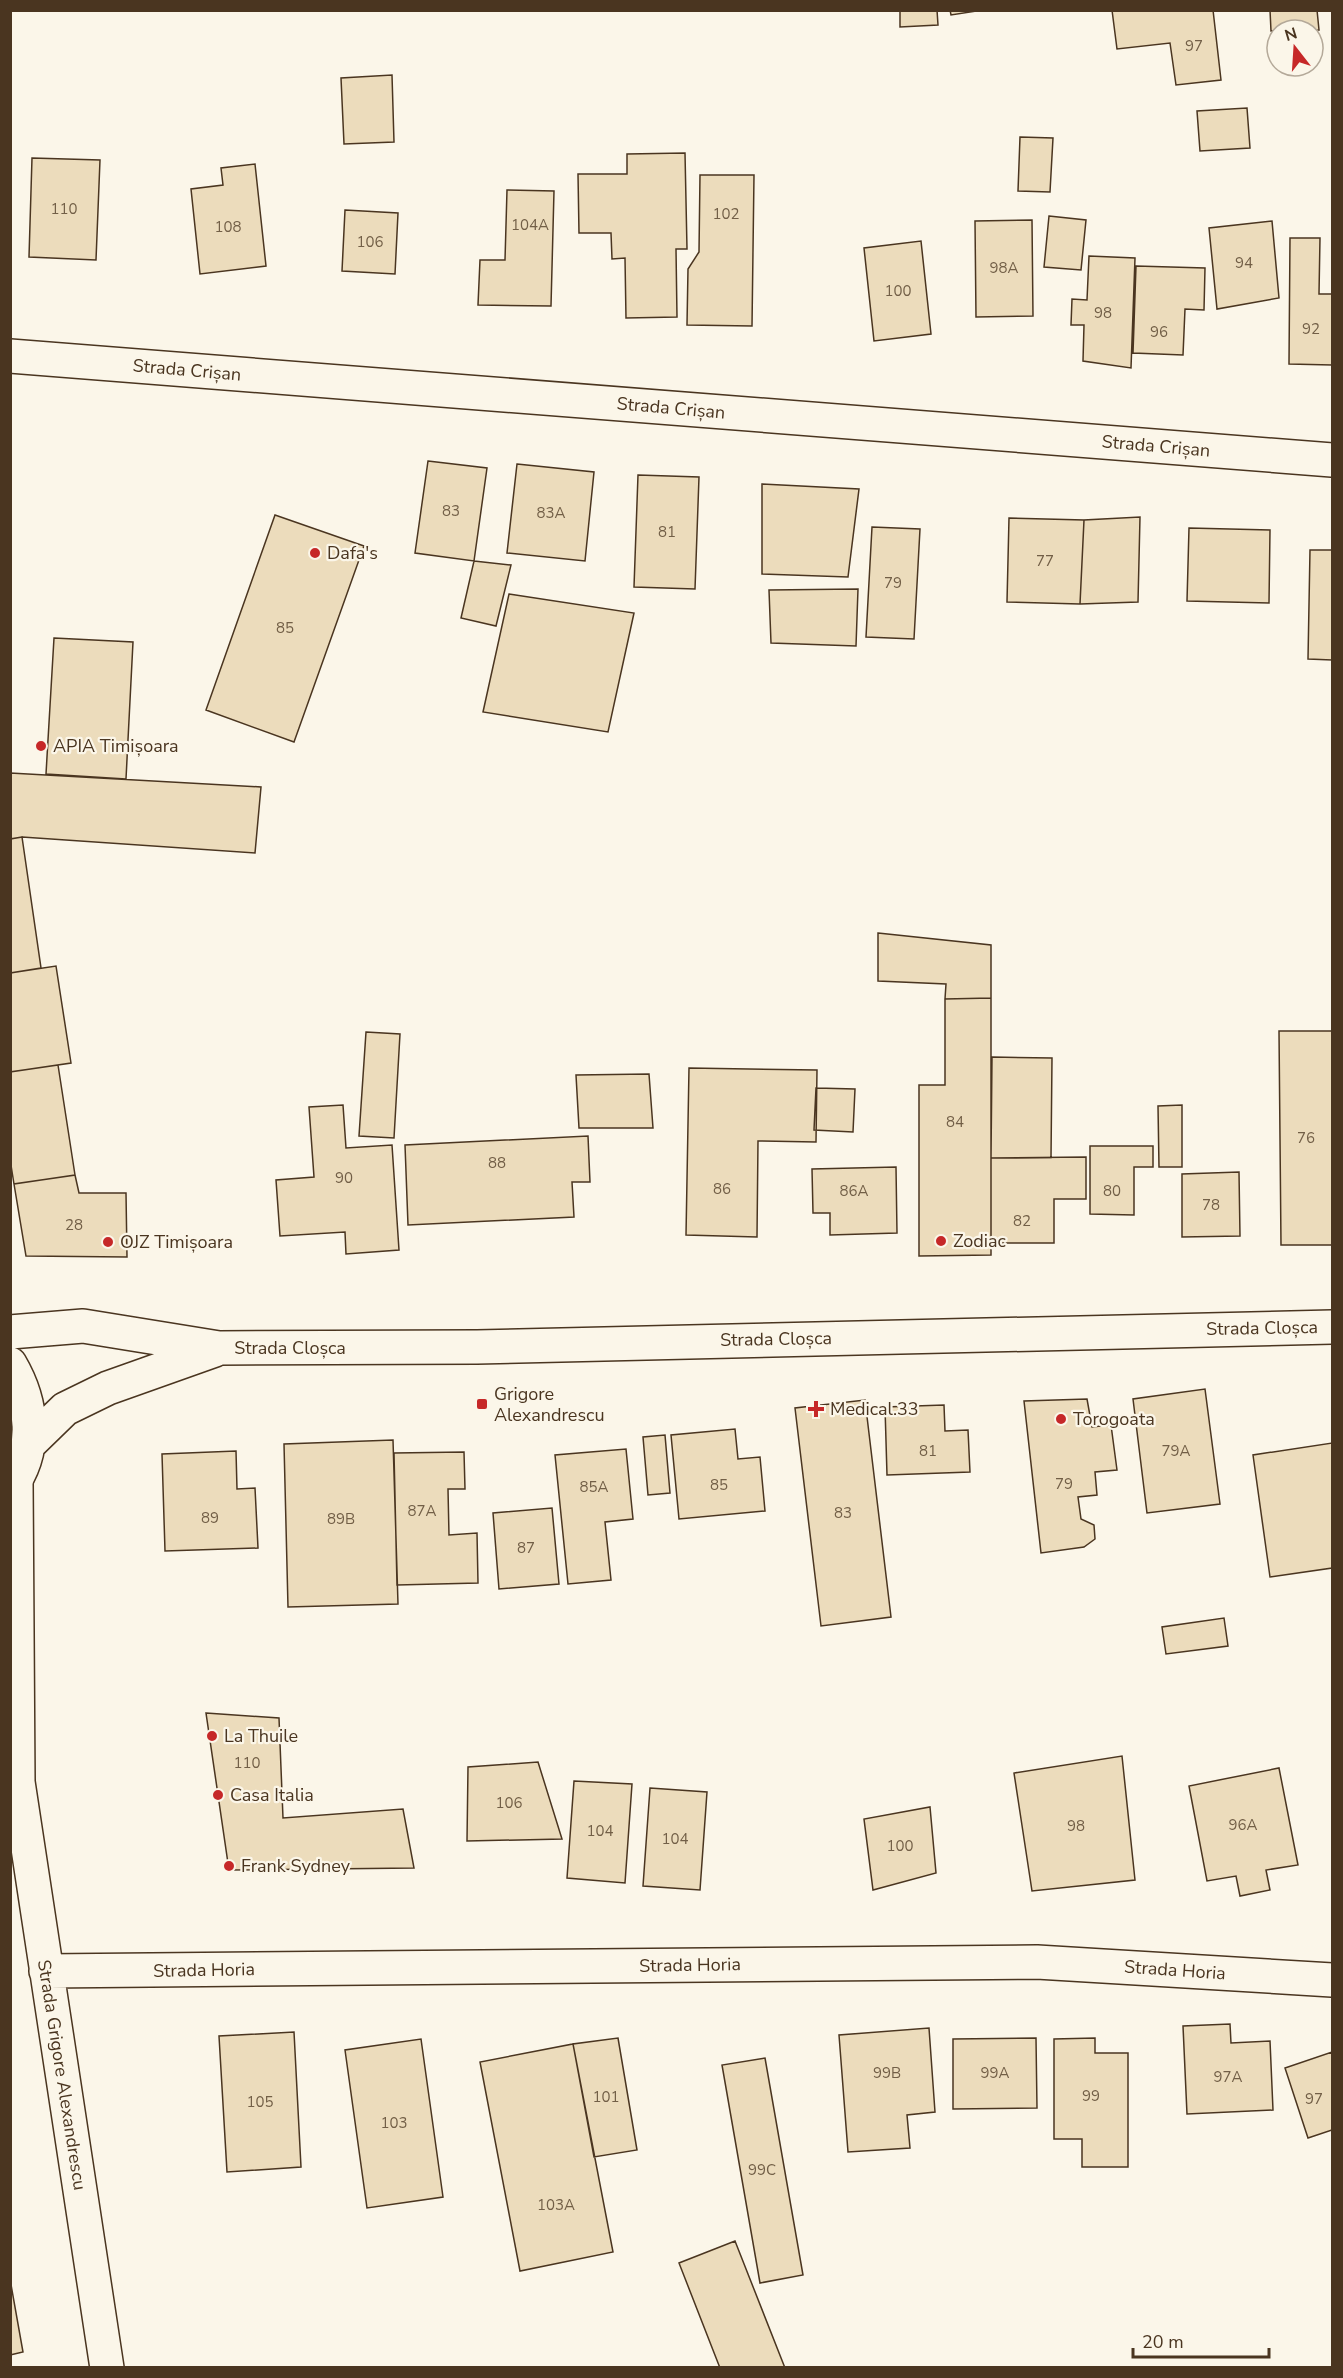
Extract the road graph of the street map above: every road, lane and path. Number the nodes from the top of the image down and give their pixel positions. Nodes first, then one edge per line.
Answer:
1 (10, 356) edge
2 (1332, 460) edge
3 (1332, 1327) edge
4 (10, 1332) edge
5 (219, 1348) junction
6 (10, 1364) edge
7 (29, 1444) junction
8 (13, 1485) edge
9 (14, 1771) edge
10 (46, 1971) junction
11 (1332, 1980) edge
12 (107, 2367) edge

1 - 2 street, Strada Crișan
3 - 5 street, Strada Cloșca
4 - 5 street, Strada Cloșca
5 - 7 street, Strada Cloșca
6 - 7 street
7 - 8 street, Strada Grigore Alexandrescu
8 - 9 street, Strada Grigore Alexandrescu
9 - 10 street, Strada Grigore Alexandrescu
10 - 11 street, Strada Horia
10 - 12 street, Strada Grigore Alexandrescu

